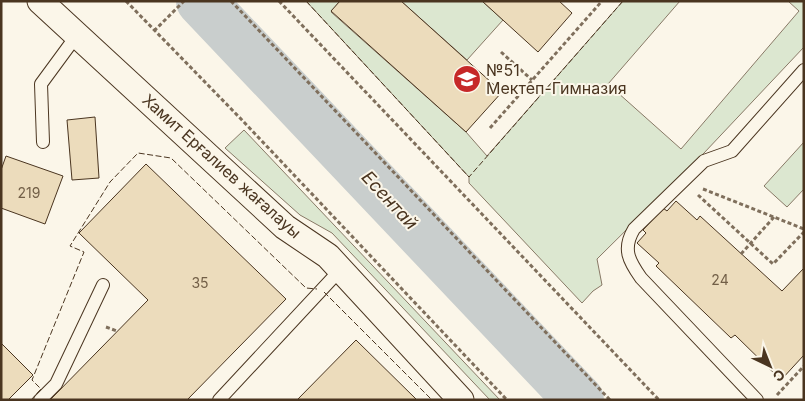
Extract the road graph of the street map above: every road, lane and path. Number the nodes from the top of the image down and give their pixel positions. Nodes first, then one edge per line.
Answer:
1 (40, 1) edge
2 (126, 1) edge
3 (184, 1) edge
4 (231, 1) edge
5 (279, 1) edge
6 (600, 2) edge
7 (154, 31) junction
8 (77, 35) junction
9 (501, 52) dead end
10 (804, 70) edge
11 (532, 80) junction
12 (490, 128) dead end
13 (43, 142) dead end
14 (684, 181) junction
15 (774, 217) junction
16 (804, 230) edge
17 (751, 243) junction
18 (741, 254) dead end
19 (341, 269) junction
20 (103, 286) dead end
21 (804, 366) edge
22 (40, 400) edge
23 (219, 400) edge
24 (461, 400) edge
25 (507, 400) edge
26 (610, 400) edge
27 (659, 400) edge
28 (757, 400) edge
29 (772, 400) edge

1 - 8 street, Хамит Ерғалиев жағалауы
2 - 7 path
3 - 7 path
4 - 26 path
5 - 27 path
6 - 11 path
7 - 25 path
8 - 13 lane
8 - 19 street, Хамит Ерғалиев жағалауы
9 - 11 path
10 - 14 lane
11 - 12 path
14 - 15 path
14 - 17 path
14 - 28 lane
15 - 16 path
15 - 17 path
16 - 17 path
17 - 18 path
19 - 23 lane
19 - 24 street, Хамит Ерғалиев жағалауы
20 - 22 lane
21 - 29 path

